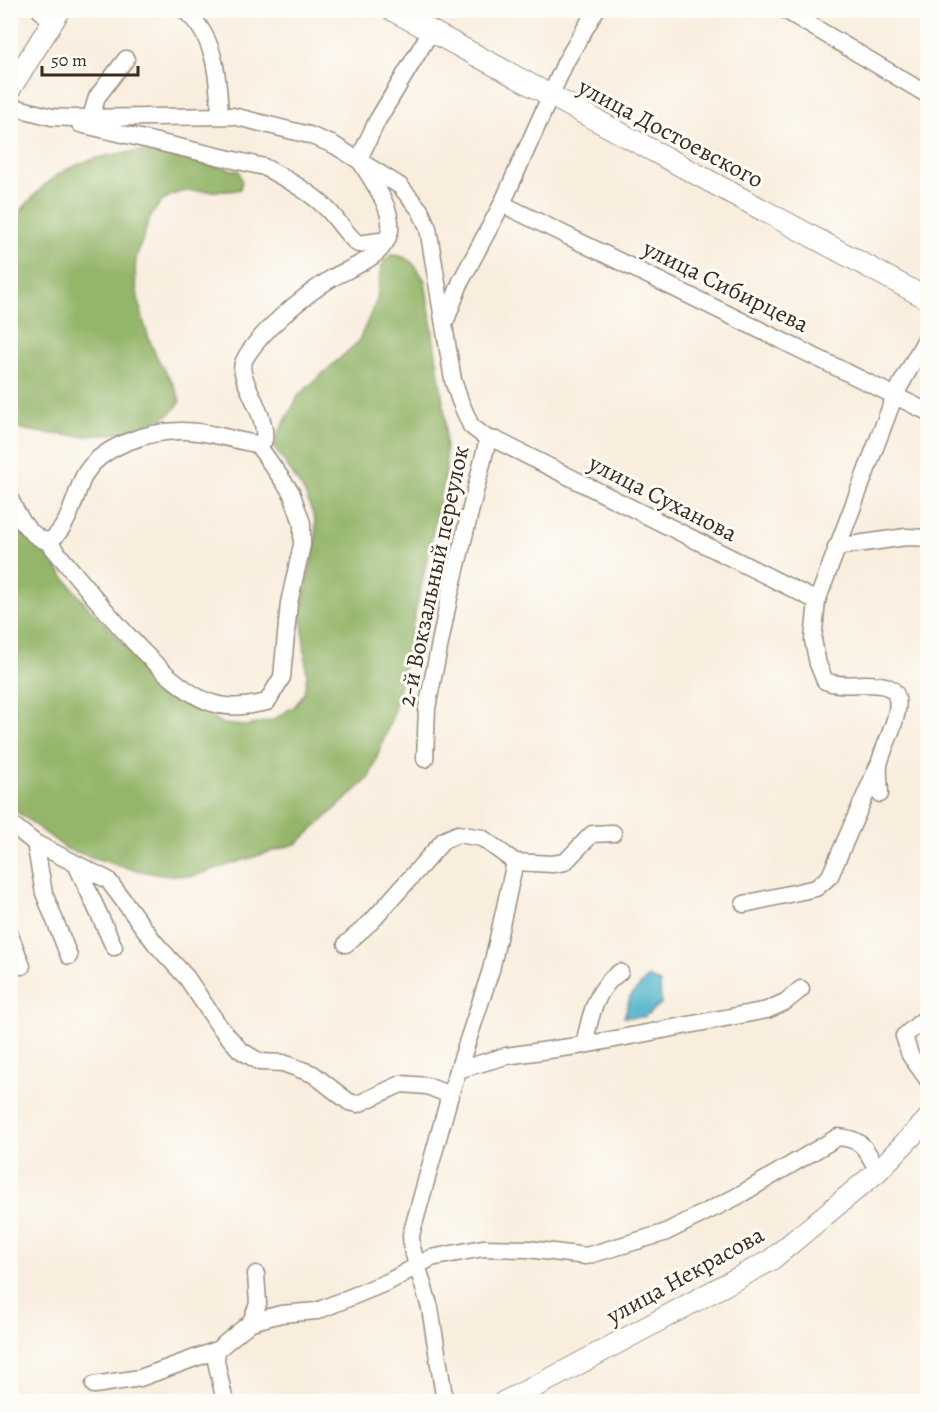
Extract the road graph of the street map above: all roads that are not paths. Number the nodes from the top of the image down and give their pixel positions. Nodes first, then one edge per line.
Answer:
1 (184, 10) edge
2 (392, 10) edge
3 (596, 10) edge
4 (785, 10) edge
5 (51, 14) edge
6 (431, 31) junction
7 (126, 59) dead end
8 (13, 81) edge
9 (927, 95) edge
10 (550, 96) junction
11 (10, 106) edge
12 (220, 115) junction
13 (52, 117) junction
14 (91, 117) junction
15 (359, 159) junction
16 (502, 204) junction
17 (387, 240) junction
18 (927, 299) edge
19 (445, 321) junction
20 (927, 335) edge
21 (895, 394) junction
22 (927, 412) edge
23 (488, 439) junction
24 (257, 444) junction
25 (10, 499) edge
26 (927, 538) edge
27 (48, 542) junction
28 (836, 547) junction
29 (817, 601) junction
30 (425, 759) dead end
31 (879, 764) junction
32 (880, 794) dead end
33 (10, 823) edge
34 (613, 833) dead end
35 (35, 843) junction
36 (515, 862) junction
37 (77, 866) junction
38 (744, 904) dead end
39 (10, 935) edge
40 (346, 944) dead end
41 (114, 947) dead end
42 (69, 956) dead end
43 (22, 966) dead end
44 (620, 972) dead end
45 (801, 988) dead end
46 (927, 1016) edge
47 (584, 1045) junction
48 (458, 1070) junction
49 (927, 1080) edge
50 (450, 1095) junction
51 (927, 1119) edge
52 (878, 1171) junction
53 (417, 1267) junction
54 (256, 1274) dead end
55 (251, 1322) junction
56 (217, 1350) junction
57 (94, 1385) dead end
58 (225, 1401) edge
59 (445, 1401) edge
60 (504, 1401) edge

1 - 12 street
2 - 6 main road, улица Достоевского
3 - 10 street
4 - 9 street
5 - 8 main road
6 - 10 main road, улица Достоевского
6 - 15 street
7 - 14 street
10 - 16 street
10 - 18 main road, улица Достоевского
11 - 13 street, 2-й Вокзальный переулок
12 - 14 street, 2-й Вокзальный переулок
12 - 15 street, 2-й Вокзальный переулок
13 - 14 street, 2-й Вокзальный переулок
13 - 17 street
15 - 17 street
15 - 19 street, 2-й Вокзальный переулок
16 - 19 street
16 - 21 street, улица Сибирцева
17 - 24 street
19 - 23 street, 2-й Вокзальный переулок
20 - 21 street
21 - 22 street, улица Сибирцева
21 - 28 street
23 - 29 street, улица Суханова
23 - 30 street, 2-й Вокзальный переулок
24 - 27 street
24 - 27 street
25 - 27 street
26 - 28 street
28 - 29 street
29 - 31 street
31 - 32 street
31 - 38 street
33 - 35 street
34 - 36 street
35 - 37 street
35 - 42 street
36 - 40 street
36 - 48 street
37 - 41 street
37 - 50 street
39 - 43 street
44 - 47 street
45 - 47 street
46 - 49 street
47 - 48 street
48 - 50 street
50 - 53 street
51 - 52 main road, улица Некрасова
52 - 53 street
52 - 60 main road, улица Некрасова
53 - 55 street
53 - 59 street
54 - 55 street
55 - 56 street
56 - 57 street
56 - 58 street

